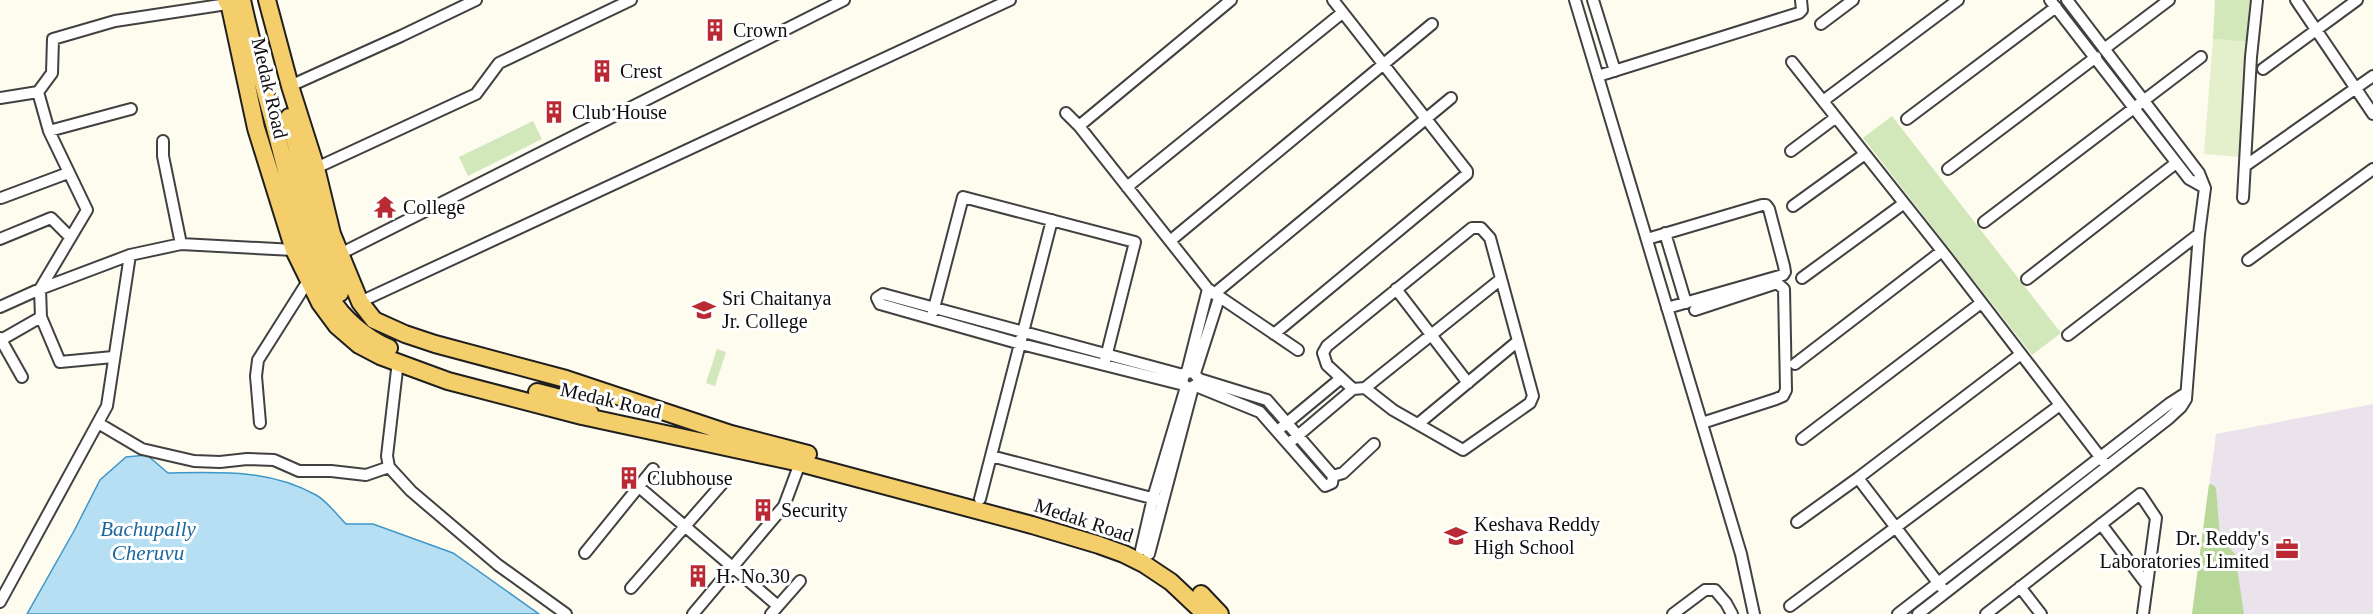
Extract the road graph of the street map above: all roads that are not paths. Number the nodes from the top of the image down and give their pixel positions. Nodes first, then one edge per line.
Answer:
1 (258, 0) edge
2 (267, 0) edge
3 (476, 0) edge
4 (631, 0) edge
5 (844, 0) edge
6 (1010, 0) edge
7 (1231, 0) edge
8 (1333, 0) edge
9 (1575, 0) edge
10 (1593, 0) edge
11 (1801, 0) edge
12 (1853, 0) edge
13 (1958, 0) edge
14 (2067, 0) edge
15 (2169, 0) edge
16 (2257, 0) edge
17 (2296, 0) edge
18 (2357, 0) edge
19 (232, 1) edge
20 (2053, 3) edge
21 (1342, 13) junction
22 (1432, 24) dead end
23 (1821, 24) dead end
24 (2316, 30) junction
25 (2100, 53) junction
26 (2201, 57) dead end
27 (1792, 62) dead end
28 (1383, 64) junction
29 (2263, 69) dead end
30 (1615, 71) junction
31 (1598, 76) junction
32 (2373, 76) edge
33 (290, 86) junction
34 (2355, 88) junction
35 (38, 92) junction
36 (0, 98) edge
37 (1451, 98) dead end
38 (2145, 100) junction
39 (1823, 101) junction
40 (2133, 108) junction
41 (131, 110) dead end
42 (1066, 113) dead end
43 (2373, 114) edge
44 (1426, 118) junction
45 (1835, 118) junction
46 (1907, 119) dead end
47 (1079, 126) junction
48 (49, 130) junction
49 (164, 141) dead end
50 (1791, 151) dead end
51 (1865, 154) junction
52 (2176, 163) junction
53 (2245, 166) junction
54 (316, 168) junction
55 (1948, 169) dead end
56 (2373, 169) edge
57 (68, 173) junction
58 (1127, 187) junction
59 (2205, 188) junction
60 (1, 198) edge
61 (2243, 198) dead end
62 (1903, 204) junction
63 (1793, 206) dead end
64 (1052, 220) junction
65 (1984, 222) dead end
66 (1665, 233) junction
67 (2199, 234) junction
68 (70, 237) junction
69 (0, 239) edge
70 (1647, 239) junction
71 (1170, 241) junction
72 (181, 244) junction
73 (294, 250) junction
74 (1942, 251) junction
75 (340, 254) junction
76 (130, 255) junction
77 (2248, 260) dead end
78 (1802, 278) dead end
79 (1501, 279) junction
80 (2027, 279) dead end
81 (308, 281) junction
82 (40, 289) junction
83 (1396, 289) junction
84 (1214, 294) junction
85 (360, 302) junction
86 (1981, 303) junction
87 (1690, 306) junction
88 (0, 307) edge
89 (1667, 308) junction
90 (41, 317) junction
91 (1274, 334) junction
92 (1431, 334) junction
93 (2068, 335) dead end
94 (1, 339) edge
95 (1023, 339) junction
96 (1518, 341) junction
97 (1298, 350) dead end
98 (2021, 354) junction
99 (113, 357) junction
100 (1106, 360) junction
101 (398, 361) junction
102 (1795, 364) dead end
103 (22, 377) dead end
104 (1340, 379) junction
105 (574, 381) junction
106 (1190, 381) junction
107 (1468, 383) junction
108 (1359, 388) junction
109 (2060, 405) junction
110 (600, 420) junction
111 (98, 423) junction
112 (260, 423) dead end
113 (1287, 423) junction
114 (1702, 423) junction
115 (1418, 424) junction
116 (1277, 431) junction
117 (1297, 435) junction
118 (1802, 439) dead end
119 (1288, 444) junction
120 (1374, 444) dead end
121 (991, 456) junction
122 (2104, 462) junction
123 (800, 463) junction
124 (389, 467) junction
125 (653, 469) dead end
126 (1333, 476) junction
127 (1858, 478) junction
128 (722, 484) dead end
129 (639, 487) junction
130 (980, 499) junction
131 (1158, 500) junction
132 (1797, 522) dead end
133 (2101, 524) junction
134 (685, 526) junction
135 (1897, 528) junction
136 (1145, 552) junction
137 (585, 553) dead end
138 (732, 566) junction
139 (800, 581) dead end
140 (1938, 583) junction
141 (2147, 585) junction
142 (2020, 587) junction
143 (631, 588) dead end
144 (1946, 593) junction
145 (0, 602) edge
146 (1790, 606) dead end
147 (775, 610) edge
148 (566, 614) edge
149 (693, 614) edge
150 (1205, 614) edge
151 (1220, 614) edge
152 (1673, 614) edge
153 (1732, 614) edge
154 (1754, 614) edge
155 (1898, 614) edge
156 (1918, 614) edge
157 (1986, 614) edge
158 (2041, 614) edge
159 (2143, 614) edge

1 - 105 main road
2 - 33 main road, Medak Road
3 - 33 street
4 - 54 street
5 - 75 street
6 - 85 street
7 - 47 street
8 - 21 street
9 - 31 street
10 - 30 street
11 - 30 street
12 - 23 street
13 - 39 street
14 - 25 street
15 - 25 street
16 - 53 street
17 - 24 street
18 - 24 street
19 - 35 street
19 - 73 main road, Medak Road
19 - 110 main road
20 - 25 street
20 - 46 street
21 - 28 street
21 - 58 street
22 - 28 street
24 - 29 street
24 - 34 street
25 - 38 street
25 - 40 street
25 - 55 street
26 - 38 street
27 - 39 street
28 - 44 street
28 - 71 street
30 - 31 street
31 - 70 street
32 - 34 street
33 - 54 main road, Medak Road
34 - 43 street
34 - 53 street
35 - 36 street
35 - 48 street
37 - 44 street
38 - 40 street
38 - 59 street
39 - 45 street
40 - 52 street
40 - 65 street
41 - 48 street
42 - 47 street
44 - 84 street
44 - 91 street
45 - 50 street
45 - 51 street
47 - 58 street
48 - 57 street
49 - 72 street
51 - 62 street
51 - 63 street
52 - 59 street
52 - 80 street
53 - 61 street
54 - 75 main road, Medak Road
56 - 77 street
57 - 60 street
57 - 68 street
58 - 71 street
59 - 67 street
62 - 74 street
62 - 78 street
64 - 95 street
64 - 95 street
64 - 100 street
66 - 70 street
66 - 87 street
66 - 87 street
67 - 93 street
67 - 122 street
68 - 69 street
68 - 82 street
70 - 89 street
71 - 84 street
72 - 73 street
72 - 76 street
73 - 81 main road, Medak Road
74 - 86 street
74 - 102 street
75 - 85 main road, Medak Road
76 - 82 street
76 - 99 street
79 - 83 street
79 - 92 street
79 - 96 street
81 - 101 main road, Medak Road
81 - 112 street
82 - 88 street
82 - 90 street
83 - 92 street
83 - 104 street
84 - 91 street
84 - 106 street
85 - 105 main road, Medak Road
86 - 98 street
86 - 118 street
87 - 89 street
87 - 114 street
89 - 114 street
90 - 94 street
90 - 99 street
91 - 97 street
92 - 107 street
92 - 108 street
94 - 103 street
95 - 100 street
95 - 121 street
96 - 107 street
96 - 115 street
98 - 109 street
98 - 127 street
99 - 111 street
100 - 106 street
101 - 110 main road, Medak Road
101 - 124 street
104 - 108 street
104 - 113 street
105 - 130 main road, Medak Road
106 - 113 street
106 - 116 street
106 - 131 street
107 - 115 street
108 - 115 street
108 - 117 street
109 - 122 street
109 - 135 street
110 - 123 main road, Medak Road
111 - 124 street
111 - 145 street
113 - 116 street
113 - 117 street
114 - 154 street
116 - 119 street
117 - 119 street
117 - 126 street
119 - 126 street
120 - 126 street
121 - 130 street
121 - 131 street
122 - 140 street
122 - 144 street
123 - 138 street
123 - 150 main road, Medak Road
124 - 148 street
125 - 129 street
127 - 132 street
127 - 135 street
128 - 134 street
129 - 134 street
129 - 137 street
130 - 136 main road, Medak Road
131 - 136 street
133 - 141 street
133 - 141 street
133 - 142 street
134 - 138 street
134 - 143 street
135 - 140 street
135 - 146 street
136 - 151 main road, Medak Road
138 - 147 street
138 - 149 street
139 - 147 street
140 - 144 street
140 - 155 street
141 - 159 street
142 - 157 street
142 - 158 street
144 - 156 street
152 - 153 street

